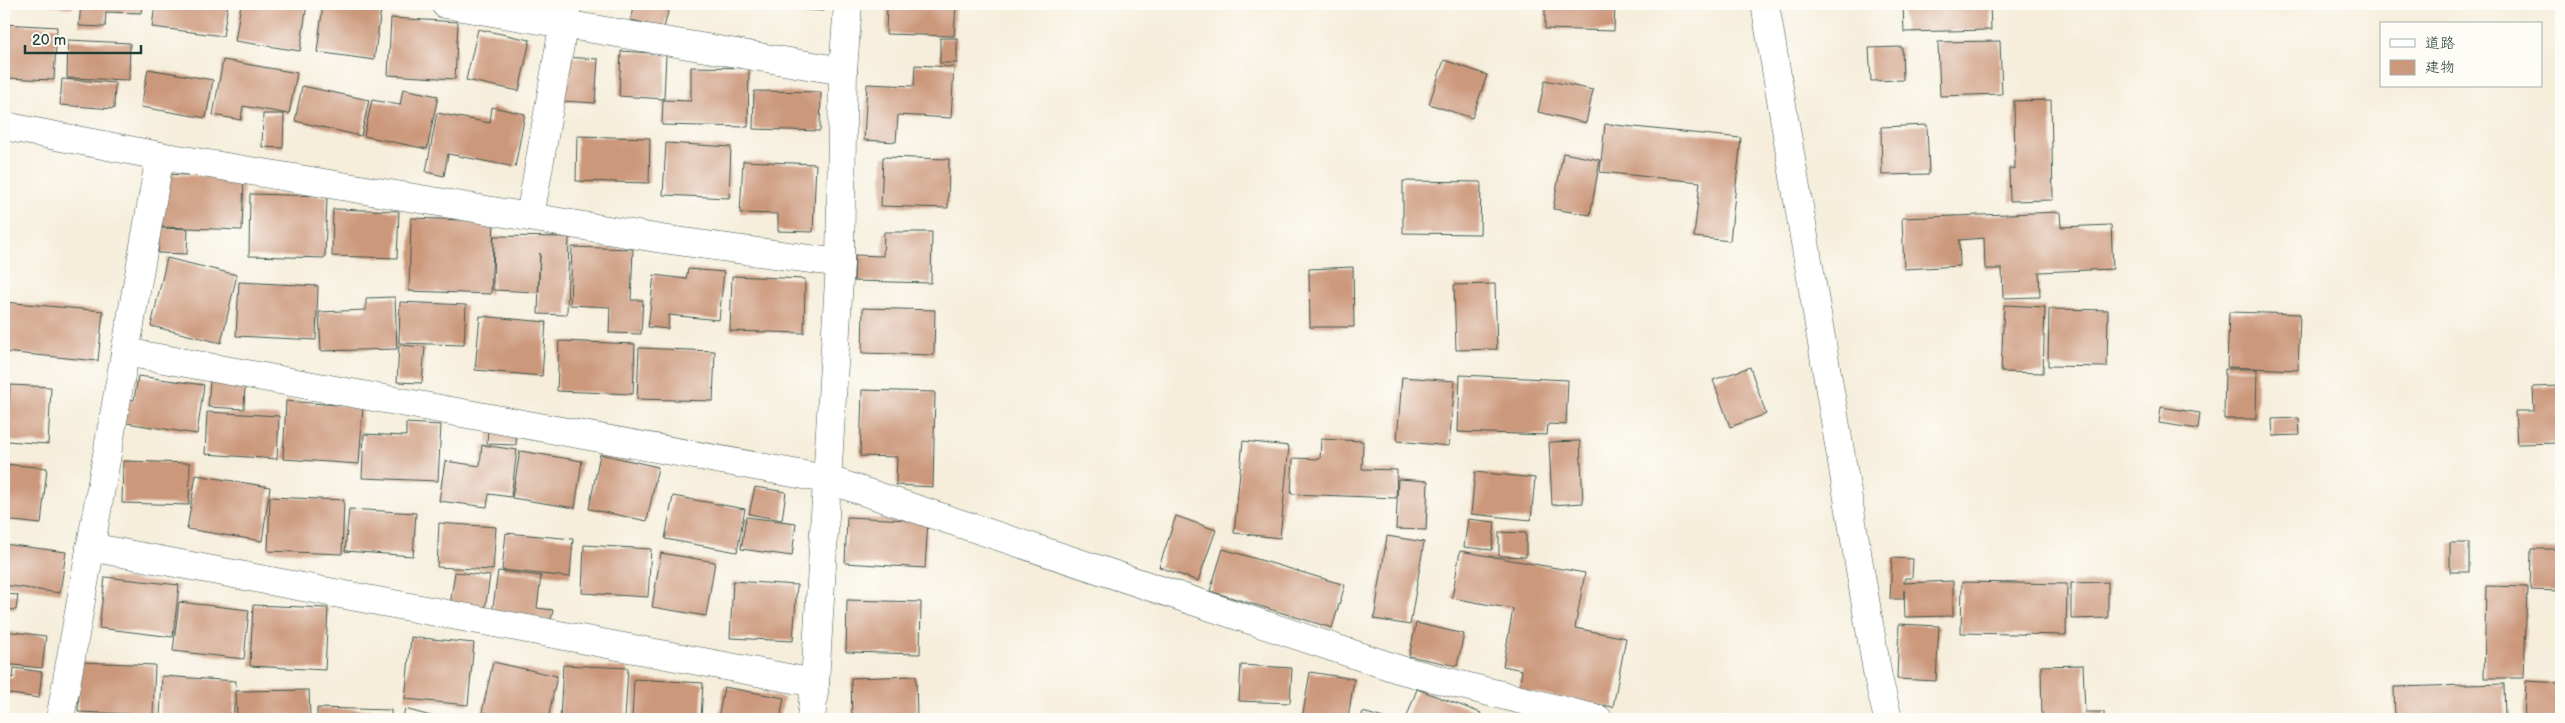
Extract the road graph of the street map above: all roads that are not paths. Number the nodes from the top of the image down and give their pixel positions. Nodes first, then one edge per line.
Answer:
1 (445, 4) edge
2 (848, 4) edge
3 (1765, 4) edge
4 (565, 14) edge
5 (844, 70) junction
6 (4, 126) edge
7 (160, 156) junction
8 (530, 217) junction
9 (840, 263) junction
10 (125, 352) junction
11 (826, 480) junction
12 (90, 547) junction
13 (815, 683) junction
14 (60, 719) edge
15 (810, 719) edge
16 (1598, 719) edge
17 (1888, 719) edge

1 - 4 street
2 - 5 street
3 - 17 street
4 - 5 street
4 - 8 street
5 - 9 street
6 - 7 street
7 - 8 street
7 - 10 street
8 - 9 street
9 - 11 street
10 - 11 street
10 - 12 street
11 - 13 street
11 - 16 street
12 - 13 street
12 - 14 street
13 - 15 street

